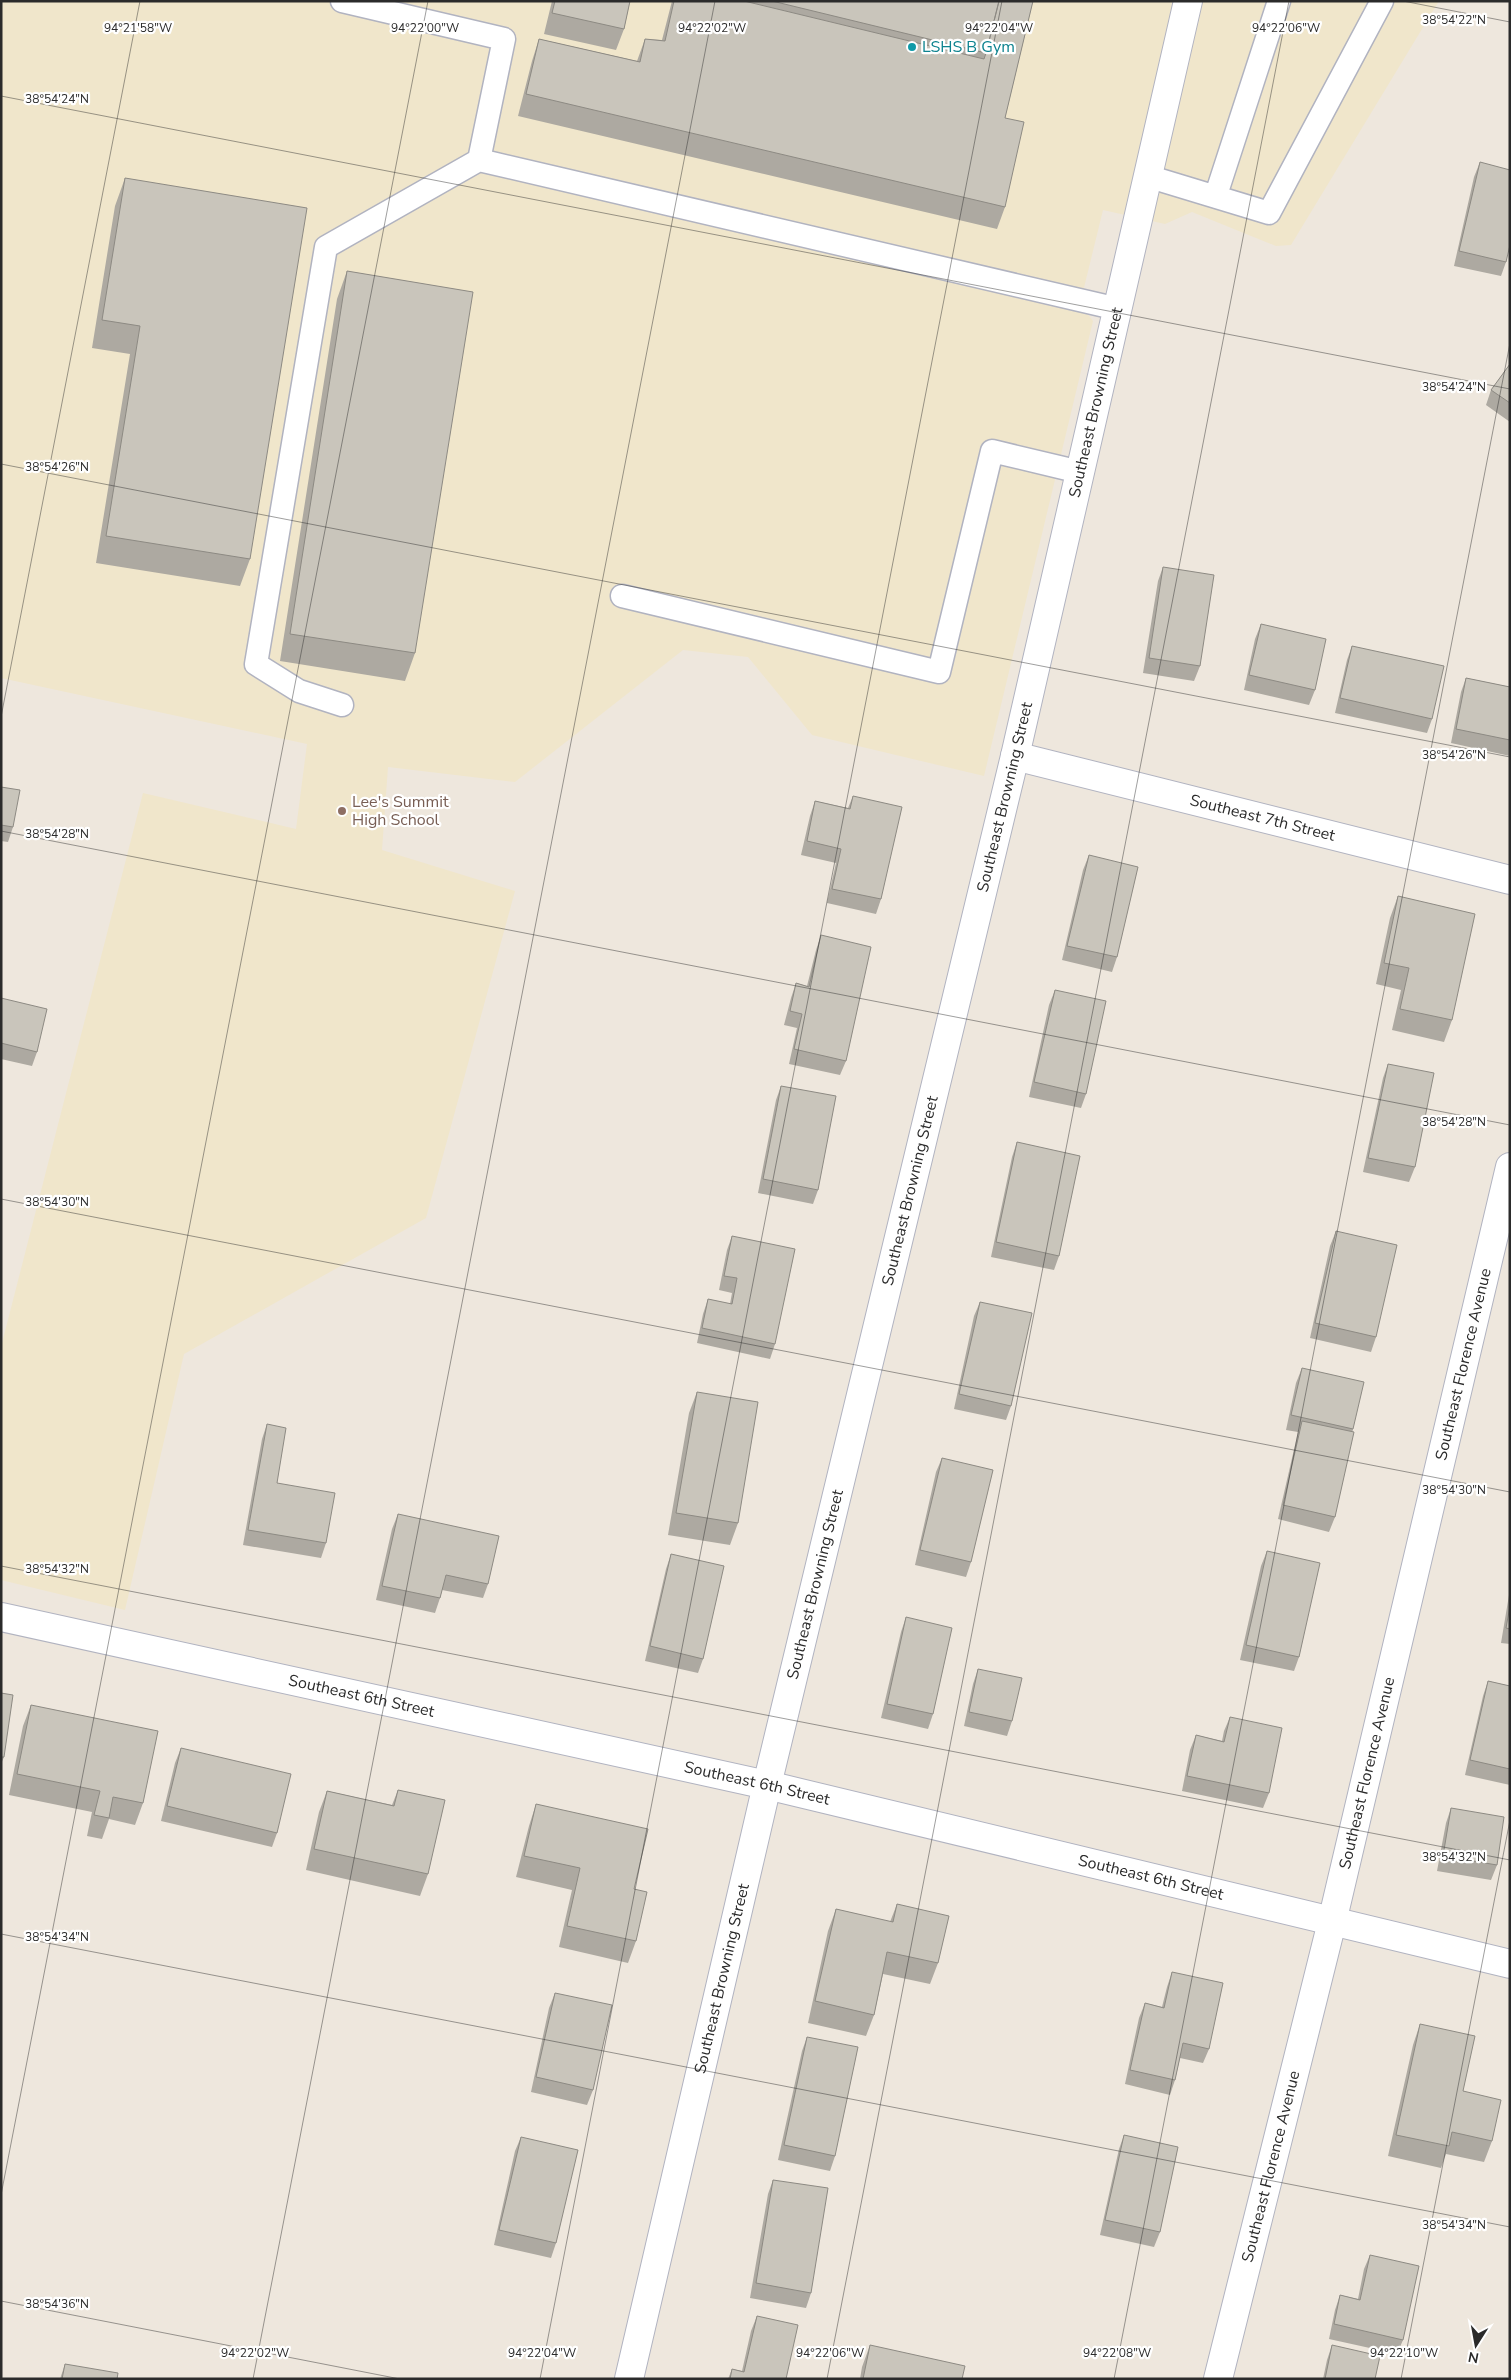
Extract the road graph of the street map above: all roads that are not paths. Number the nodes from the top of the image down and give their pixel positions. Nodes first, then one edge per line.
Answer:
1 (342, 1) edge
2 (1188, 1) edge
3 (1279, 1) edge
4 (1382, 1) edge
5 (479, 160) junction
6 (1147, 176) junction
7 (1216, 195) junction
8 (1118, 309) junction
9 (1080, 472) junction
10 (622, 596) dead end
11 (342, 705) dead end
12 (1014, 756) junction
13 (1510, 880) edge
14 (1510, 1167) edge
15 (1, 1617) edge
16 (766, 1785) junction
17 (1332, 1922) junction
18 (1510, 1964) edge
19 (629, 2379) edge
20 (1218, 2379) edge

1 - 5 lane
2 - 6 street, Southeast Browning Street
3 - 7 lane
4 - 7 lane
5 - 8 lane
5 - 11 lane
6 - 7 lane
6 - 8 street, Southeast Browning Street
8 - 9 street, Southeast Browning Street
9 - 10 lane
9 - 12 street, Southeast Browning Street
12 - 13 street, Southeast 7th Street
12 - 16 street, Southeast Browning Street
14 - 17 street, Southeast Florence Avenue
15 - 16 street, Southeast 6th Street
16 - 17 street, Southeast 6th Street
16 - 19 street, Southeast Browning Street
17 - 18 street, Southeast 6th Street
17 - 20 street, Southeast Florence Avenue

